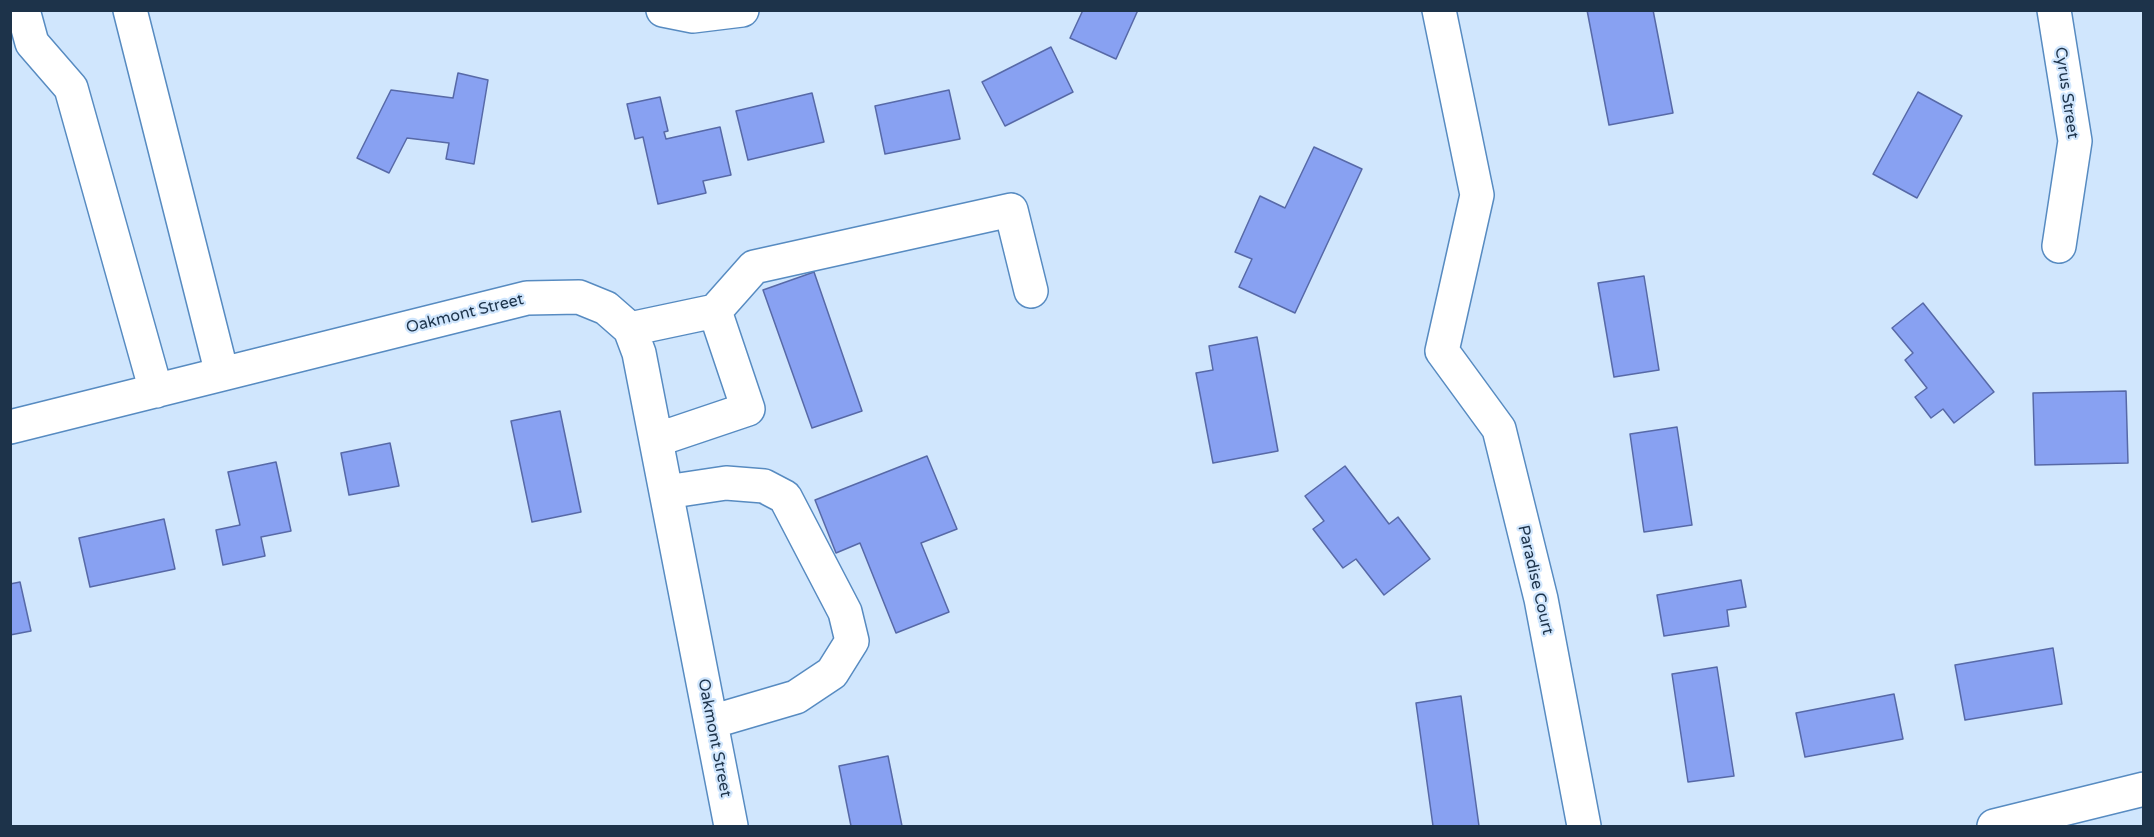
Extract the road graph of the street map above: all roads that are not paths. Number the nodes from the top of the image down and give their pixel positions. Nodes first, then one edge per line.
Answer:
1 (23, 10) edge
2 (129, 10) edge
3 (663, 10) edge
4 (742, 10) edge
5 (1439, 10) edge
6 (2054, 10) edge
7 (2059, 246) dead end
8 (1031, 291) dead end
9 (715, 311) junction
10 (630, 329) junction
11 (222, 374) junction
12 (156, 391) junction
13 (10, 427) edge
14 (656, 440) junction
15 (666, 492) junction
16 (711, 722) junction
17 (2144, 789) edge
18 (731, 826) edge
19 (1584, 826) edge
20 (1994, 826) edge

1 - 12 street
2 - 11 street
3 - 4 street
5 - 19 street, Paradise Court
6 - 7 street, Cyrus Street
8 - 9 street
9 - 10 street
9 - 14 street
10 - 11 street, Oakmont Street
10 - 14 street, Oakmont Street
11 - 12 street, Oakmont Street
12 - 13 street, Oakmont Street
14 - 15 street, Oakmont Street
15 - 16 street, Oakmont Street
15 - 16 street
16 - 18 street, Oakmont Street
17 - 20 street

